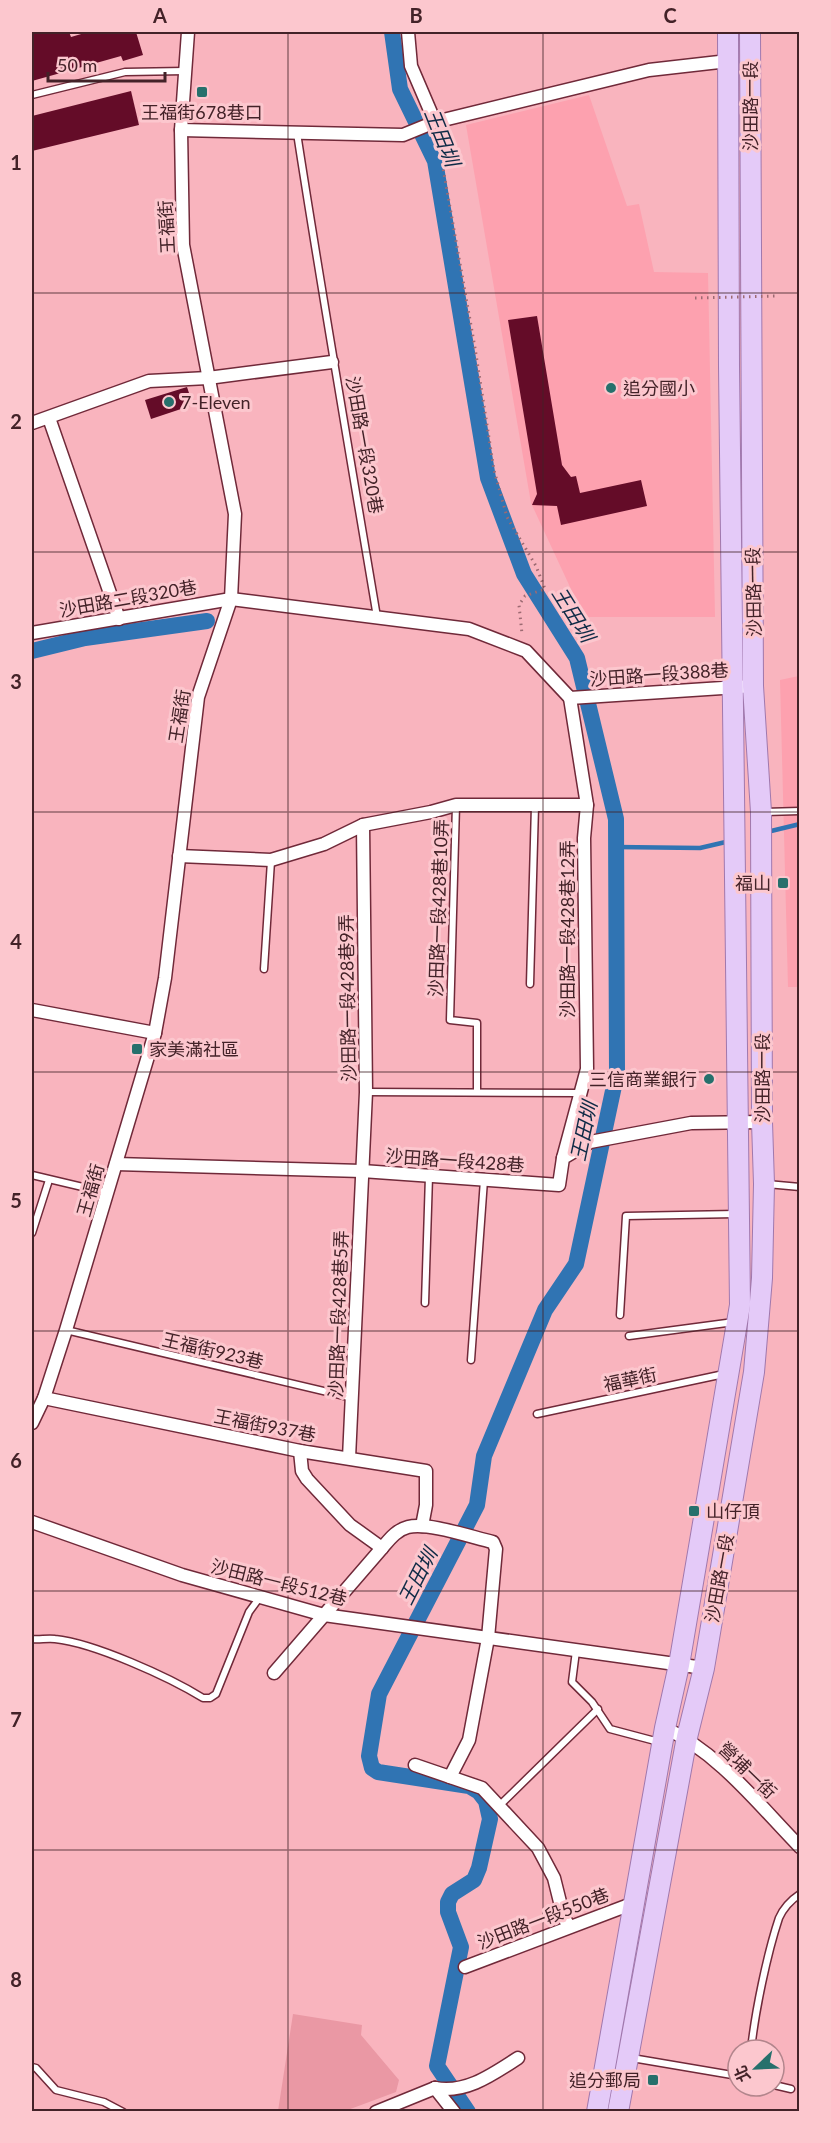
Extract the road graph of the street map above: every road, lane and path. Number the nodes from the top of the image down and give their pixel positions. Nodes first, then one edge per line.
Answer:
1 (188, 32) edge
2 (408, 32) edge
3 (728, 32) edge
4 (750, 32) edge
5 (728, 61) junction
6 (185, 71) junction
7 (32, 95) edge
8 (435, 122) junction
9 (181, 130) junction
10 (297, 132) junction
11 (778, 296) dead end
12 (695, 298) dead end
13 (332, 362) junction
14 (750, 364) junction
15 (729, 366) junction
16 (208, 378) junction
17 (49, 418) junction
18 (32, 423) edge
19 (231, 599) junction
20 (377, 618) junction
21 (119, 619) junction
22 (32, 633) edge
23 (526, 651) junction
24 (744, 686) junction
25 (570, 698) junction
26 (456, 805) junction
27 (586, 805) junction
28 (535, 806) junction
29 (800, 811) edge
30 (761, 812) junction
31 (363, 825) junction
32 (179, 856) junction
33 (271, 860) junction
34 (264, 969) dead end
35 (530, 984) dead end
36 (32, 1010) edge
37 (154, 1033) junction
38 (477, 1091) junction
39 (366, 1092) junction
40 (580, 1093) junction
41 (762, 1122) junction
42 (739, 1123) junction
43 (563, 1158) junction
44 (116, 1164) junction
45 (362, 1171) junction
46 (32, 1175) edge
47 (429, 1176) junction
48 (49, 1180) junction
49 (484, 1180) junction
50 (764, 1184) junction
51 (800, 1187) edge
52 (109, 1193) junction
53 (739, 1214) junction
54 (32, 1233) edge
55 (425, 1303) dead end
56 (620, 1315) dead end
57 (738, 1322) junction
58 (66, 1330) junction
59 (629, 1336) dead end
60 (471, 1360) dead end
61 (729, 1372) junction
62 (44, 1398) junction
63 (353, 1398) junction
64 (537, 1414) dead end
65 (32, 1423) edge
66 (300, 1451) junction
67 (349, 1458) junction
68 (32, 1522) edge
69 (422, 1526) junction
70 (382, 1548) junction
71 (260, 1597) junction
72 (324, 1615) junction
73 (488, 1638) junction
74 (32, 1639) edge
75 (576, 1651) junction
76 (679, 1665) junction
77 (704, 1668) junction
78 (274, 1673) dead end
79 (598, 1709) junction
80 (663, 1735) junction
81 (687, 1737) junction
82 (415, 1765) dead end
83 (450, 1777) junction
84 (499, 1806) junction
85 (800, 1847) edge
86 (800, 1894) edge
87 (634, 1903) junction
88 (569, 1926) junction
89 (465, 1968) dead end
90 (752, 2038) edge
91 (518, 2058) dead end
92 (628, 2058) junction
93 (32, 2067) edge
94 (726, 2074) edge
95 (435, 2088) junction
96 (786, 2089) edge
97 (791, 2090) dead end
98 (123, 2112) edge
99 (376, 2112) edge
100 (454, 2112) edge
101 (597, 2112) edge
102 (618, 2112) edge

1 - 6 street, 王福街
2 - 8 street
3 - 5 main road, 沙田路一段
4 - 14 main road, 沙田路一段
5 - 8 street
5 - 15 main road, 沙田路一段
6 - 7 lane
6 - 9 street, 王福街
8 - 10 street
8 - 23 path
9 - 10 street
9 - 16 street, 王福街
10 - 13 lane, 沙田路一段320巷
11 - 12 path, bridge
13 - 16 street
13 - 20 lane, 沙田路一段320巷
14 - 15 main road
14 - 24 main road, 沙田路一段
15 - 24 main road, 沙田路一段
16 - 17 street
16 - 19 street, 王福街
17 - 18 street
17 - 21 street
19 - 20 street
19 - 21 street, 沙田路二段320巷
19 - 32 street, 王福街
20 - 23 street, 沙田路一段388巷
21 - 22 street, 沙田路二段320巷
23 - 25 street, 沙田路一段388巷
24 - 25 street, 沙田路一段388巷
24 - 30 main road, 沙田路一段
24 - 42 main road, 沙田路一段
25 - 27 street, 沙田路一段428巷12弄
26 - 28 street
26 - 31 street
26 - 38 lane, 沙田路一段428巷10弄
27 - 28 street
27 - 40 street, 沙田路一段428巷12弄
28 - 35 lane
29 - 30 lane
30 - 41 main road, 沙田路一段
31 - 33 street
31 - 39 street, 沙田路一段428巷9弄
32 - 33 street
32 - 37 street, 王福街
33 - 34 lane
36 - 37 street
37 - 44 street, 王福街
38 - 39 lane
38 - 40 lane
39 - 45 street, 沙田路一段428巷9弄
40 - 43 street, 沙田路一段428巷12弄
41 - 42 street
41 - 50 main road, 沙田路一段
42 - 43 street
42 - 53 main road, 沙田路一段
43 - 49 street, 沙田路一段428巷
44 - 45 street, 沙田路一段428巷
44 - 52 street, 王福街
45 - 47 street, 沙田路一段428巷
45 - 63 street, 沙田路一段428巷5弄
46 - 48 lane
47 - 49 street, 沙田路一段428巷
47 - 55 lane
48 - 52 lane
48 - 54 lane
49 - 60 lane
50 - 51 lane
50 - 77 main road, 沙田路一段
52 - 58 street, 王福街
53 - 56 lane
53 - 57 main road, 沙田路一段
57 - 59 lane
57 - 61 main road, 沙田路一段
58 - 62 street, 王福街
58 - 63 lane, 王福街923巷
61 - 64 lane, 福華街
61 - 76 main road, 沙田路一段
62 - 65 street
62 - 66 street, 王福街937巷
63 - 67 street, 沙田路一段428巷5弄
66 - 67 street, 王福街937巷
66 - 70 street
67 - 69 street, 王福街937巷
68 - 71 street, 沙田路一段512巷
69 - 70 street
69 - 73 street
70 - 72 street
71 - 72 street, 沙田路一段512巷
71 - 74 lane
72 - 73 street, 沙田路一段512巷
72 - 78 street
73 - 75 street, 沙田路一段512巷
73 - 83 street
75 - 76 street, 沙田路一段512巷
75 - 79 lane
76 - 77 street, 沙田路一段512巷
76 - 80 main road, 沙田路一段
77 - 81 main road, 沙田路一段
79 - 80 lane
79 - 84 lane
80 - 81 street, 營埔一街
80 - 87 main road, 沙田路一段
81 - 85 street, 營埔一街
81 - 92 main road, 沙田路一段
82 - 83 street
83 - 84 street
84 - 88 street
86 - 90 lane
87 - 88 street, 沙田路一段550巷
87 - 101 main road, 沙田路一段
88 - 89 street, 沙田路一段550巷
91 - 95 street
92 - 94 lane
92 - 102 main road, 沙田路一段
93 - 98 lane
95 - 99 street
95 - 100 street
96 - 97 lane

